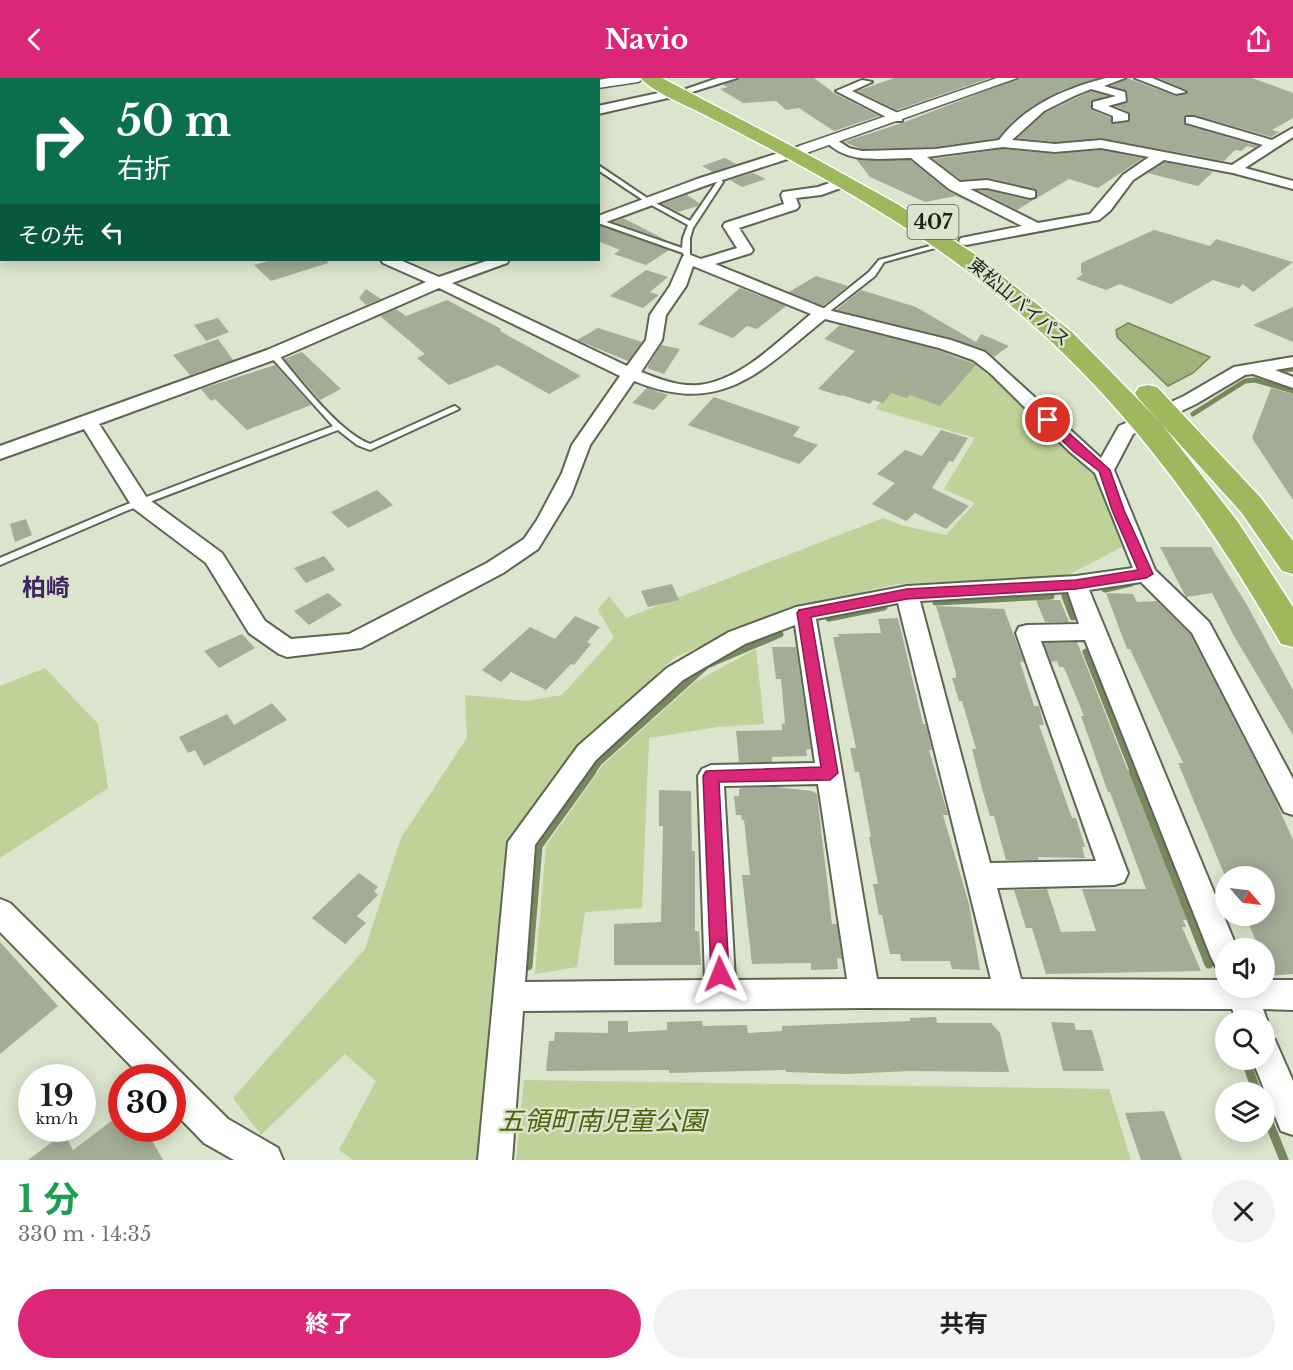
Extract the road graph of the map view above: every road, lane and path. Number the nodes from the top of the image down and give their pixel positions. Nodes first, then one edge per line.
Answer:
1 (638, 78) edge
2 (649, 78) edge
3 (731, 78) edge
4 (1010, 78) edge
5 (1119, 78) edge
6 (1141, 78) edge
7 (1170, 78) edge
8 (866, 82) dead end
9 (600, 84) edge
10 (1090, 85) junction
11 (680, 87) edge
12 (600, 109) edge
13 (898, 118) junction
14 (1117, 119) dead end
15 (1190, 120) dead end
16 (1292, 134) edge
17 (1149, 137) dead end
18 (831, 140) junction
19 (1002, 143) junction
20 (1274, 144) junction
21 (1130, 148) junction
22 (797, 152) junction
23 (914, 154) junction
24 (1164, 155) junction
25 (1186, 159) junction
26 (600, 168) edge
27 (1234, 169) junction
28 (1176, 170) dead end
29 (716, 178) junction
30 (841, 183) junction
31 (1293, 185) edge
32 (954, 186) junction
33 (1030, 194) dead end
34 (648, 201) junction
35 (600, 221) edge
36 (600, 221) edge
37 (691, 224) junction
38 (1039, 229) junction
39 (955, 242) junction
40 (692, 258) junction
41 (390, 261) edge
42 (499, 261) edge
43 (440, 282) junction
44 (822, 313) junction
45 (1293, 353) edge
46 (273, 354) junction
47 (1293, 362) edge
48 (1253, 368) junction
49 (632, 372) junction
50 (1293, 383) edge
51 (454, 409) dead end
52 (1167, 410) junction
53 (89, 423) junction
54 (338, 426) junction
55 (0, 453) edge
56 (1104, 470) junction
57 (140, 502) junction
58 (0, 562) edge
59 (1293, 563) edge
60 (1146, 574) junction
61 (1076, 584) junction
62 (907, 594) junction
63 (804, 613) junction
64 (1093, 632) junction
65 (1293, 635) edge
66 (830, 773) junction
67 (1293, 804) edge
68 (978, 876) junction
69 (0, 912) edge
70 (1218, 938) edge
71 (864, 993) junction
72 (1010, 994) junction
73 (1293, 995) edge
74 (721, 996) junction
75 (510, 997) junction
76 (1244, 1001) edge
77 (151, 1064) edge
78 (1272, 1070) edge
79 (186, 1100) edge
80 (1293, 1119) edge
81 (266, 1160) edge
82 (495, 1160) edge

1 - 9 street
2 - 11 highway, 東松山バイパス / 407
3 - 11 street
4 - 13 street
5 - 10 street
6 - 7 street
8 - 13 street
10 - 14 street
10 - 19 street
11 - 12 street
11 - 22 highway, 東松山バイパス / 407
13 - 18 street
15 - 20 street
16 - 20 street
17 - 21 street
18 - 22 street
18 - 23 street
19 - 21 street
19 - 23 street
20 - 27 street
21 - 24 street
22 - 29 street
22 - 30 highway, 東松山バイパス / 407
22 - 39 highway, 東松山バイパス / 407
23 - 32 street
24 - 25 street
24 - 38 street
25 - 27 street
25 - 28 street
26 - 34 lane
27 - 31 street
29 - 34 street
29 - 37 lane
30 - 39 highway, 東松山バイパス / 407
30 - 40 street
32 - 33 street
32 - 38 street
34 - 35 street
34 - 37 lane
36 - 40 lane
37 - 40 lane
38 - 39 street
39 - 44 lane
39 - 52 highway, 東松山バイパス / 407
39 - 52 highway, 東松山バイパス / 407
40 - 44 street
40 - 49 street
41 - 43 street
42 - 43 street
43 - 46 street
43 - 49 street
44 - 49 street
44 - 56 street
45 - 52 street
46 - 53 street
46 - 54 lane
47 - 48 street
48 - 50 street
48 - 52 street
49 - 57 street
51 - 54 lane
52 - 56 street
52 - 59 highway, 東松山バイパス / 407
52 - 65 highway, 東松山バイパス / 407
53 - 55 street
53 - 57 street
54 - 57 lane
56 - 60 street
57 - 58 lane
60 - 61 street
60 - 67 street
61 - 62 street
61 - 64 street
62 - 63 street
62 - 68 street
63 - 66 street
63 - 75 street
64 - 68 street
64 - 70 street
66 - 71 street
66 - 74 street
68 - 72 street
69 - 77 street
71 - 72 street
71 - 74 street
72 - 76 street
73 - 76 street
74 - 75 street
75 - 82 street
78 - 80 street
79 - 81 street

